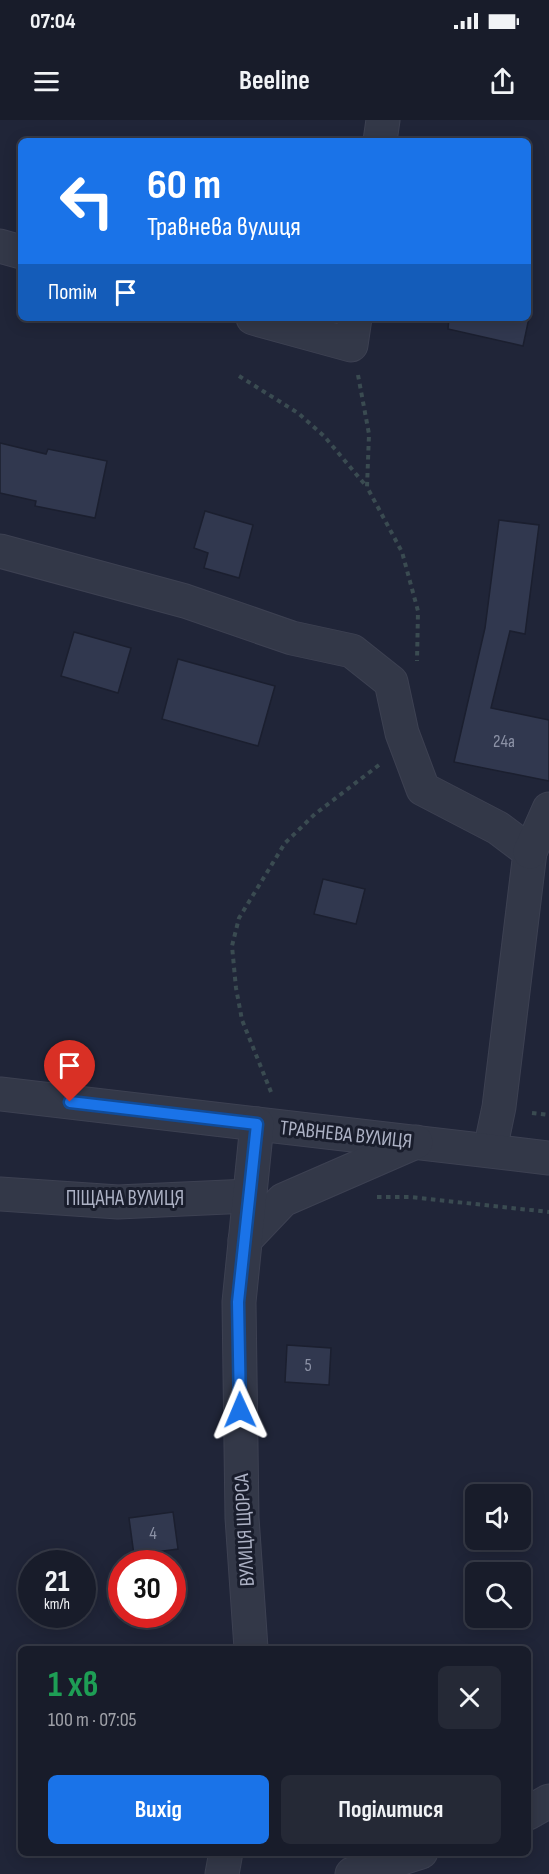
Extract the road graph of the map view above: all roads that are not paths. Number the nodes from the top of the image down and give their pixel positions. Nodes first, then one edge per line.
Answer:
1 (383, 120) edge
2 (380, 138) edge
3 (0, 246) edge
4 (18, 251) edge
5 (274, 321) edge
6 (353, 332) edge
7 (0, 551) edge
8 (549, 809) edge
9 (530, 852) junction
10 (0, 1095) edge
11 (273, 1126) junction
12 (417, 1142) junction
13 (490, 1150) junction
14 (549, 1158) edge
15 (0, 1194) edge
16 (249, 1196) junction
17 (245, 1240) junction
18 (251, 1646) edge
19 (549, 1801) edge
20 (531, 1810) edge
21 (225, 1856) edge
22 (408, 1856) edge
23 (222, 1874) edge
24 (352, 1874) edge

1 - 2 street
3 - 4 street
5 - 6 street
7 - 9 street
8 - 9 street
9 - 13 street
10 - 11 street, ТРАВНЕВА ВУЛИЦЯ
11 - 12 street, ТРАВНЕВА ВУЛИЦЯ
11 - 16 street, ВУЛИЦЯ ЩОРСА
12 - 13 street, ТРАВНЕВА ВУЛИЦЯ
12 - 17 street
13 - 14 street, ТРАВНЕВА ВУЛИЦЯ
15 - 16 street, ПІЩАНА ВУЛИЦЯ
16 - 17 street, ВУЛИЦЯ ЩОРСА
17 - 18 street, ВУЛИЦЯ ЩОРСА
19 - 20 street
21 - 23 street
22 - 24 street

